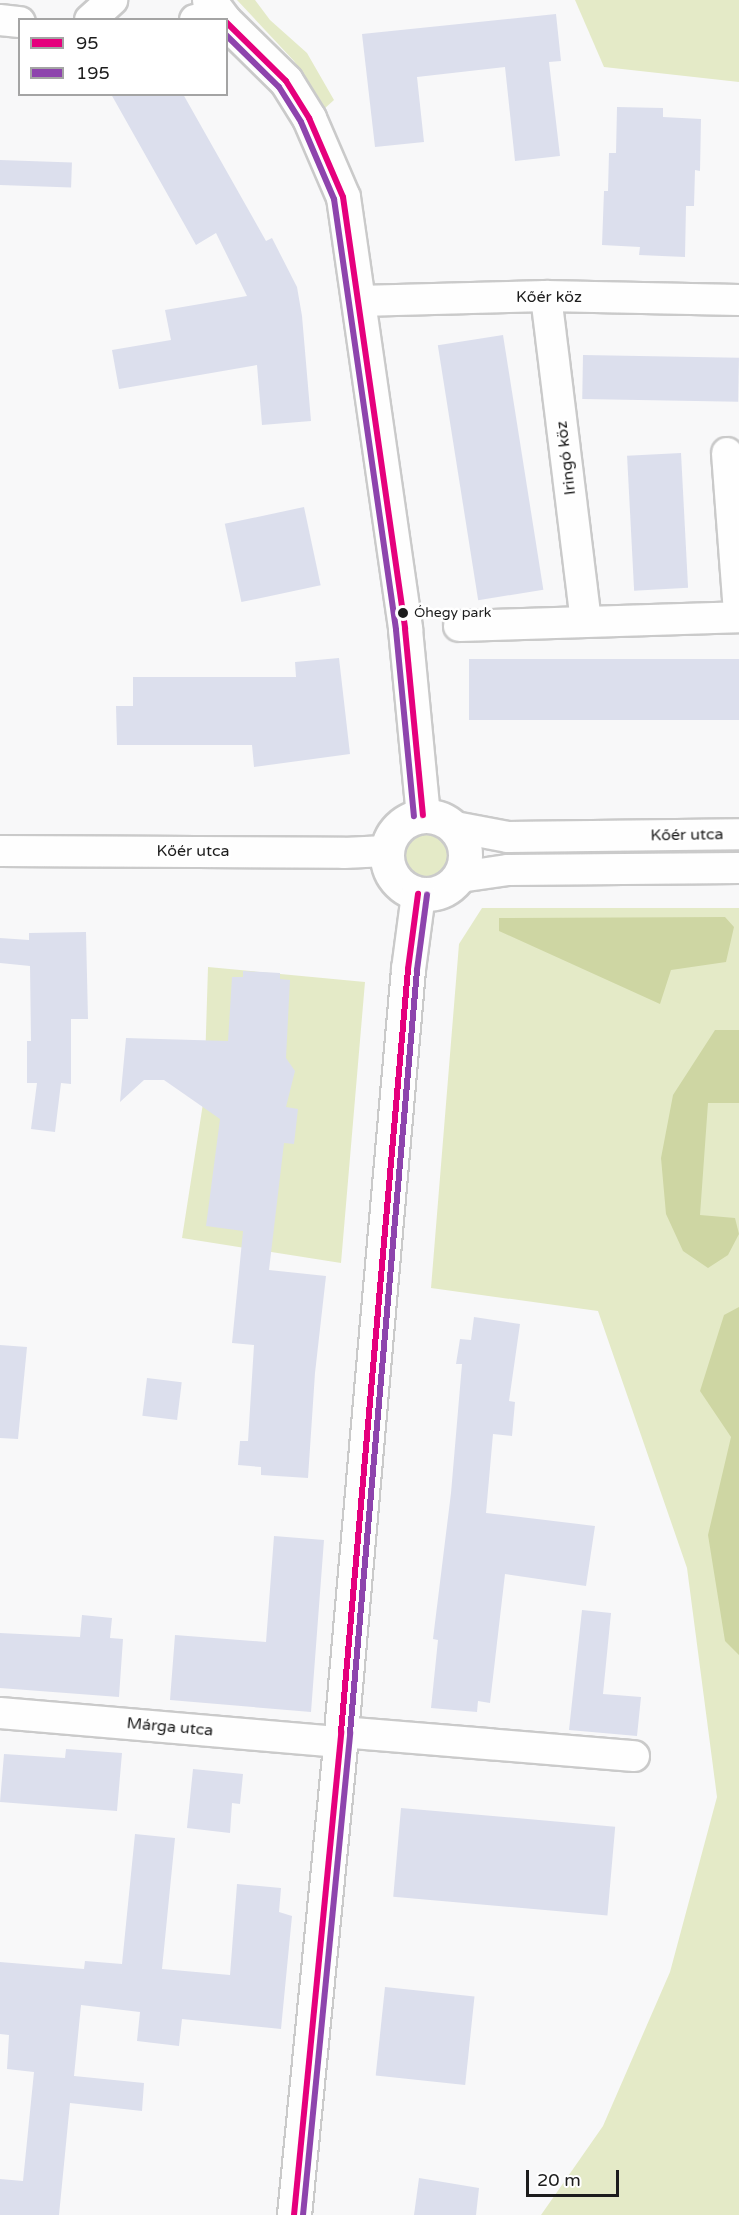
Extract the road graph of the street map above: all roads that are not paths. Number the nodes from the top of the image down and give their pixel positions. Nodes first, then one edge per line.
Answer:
1 (112, 0) edge
2 (92, 18) edge
3 (0, 20) edge
4 (18, 22) edge
5 (228, 28) edge
6 (546, 296) junction
7 (739, 300) edge
8 (359, 301) junction
9 (727, 453) dead end
10 (739, 612) edge
11 (739, 617) edge
12 (586, 621) junction
13 (459, 626) dead end
14 (423, 815) junction
15 (455, 827) junction
16 (739, 834) edge
17 (0, 850) edge
18 (386, 851) junction
19 (739, 868) edge
20 (460, 877) junction
21 (418, 894) junction
22 (0, 1713) edge
23 (340, 1737) junction
24 (634, 1756) dead end
25 (294, 2215) edge

1 - 2 street
3 - 4 street
5 - 8 street
6 - 7 street, Kőér köz
6 - 8 street, Kőér köz
6 - 12 street, Iringó köz
8 - 14 street
9 - 10 street
11 - 12 street
12 - 13 street
14 - 15 street
14 - 18 street
15 - 16 street, Kőér utca
15 - 20 street
17 - 18 street, Kőér utca
18 - 21 street
19 - 20 street, Kőér utca
20 - 21 street
21 - 23 street
22 - 23 street, Márga utca
23 - 24 street, Márga utca
23 - 25 street

